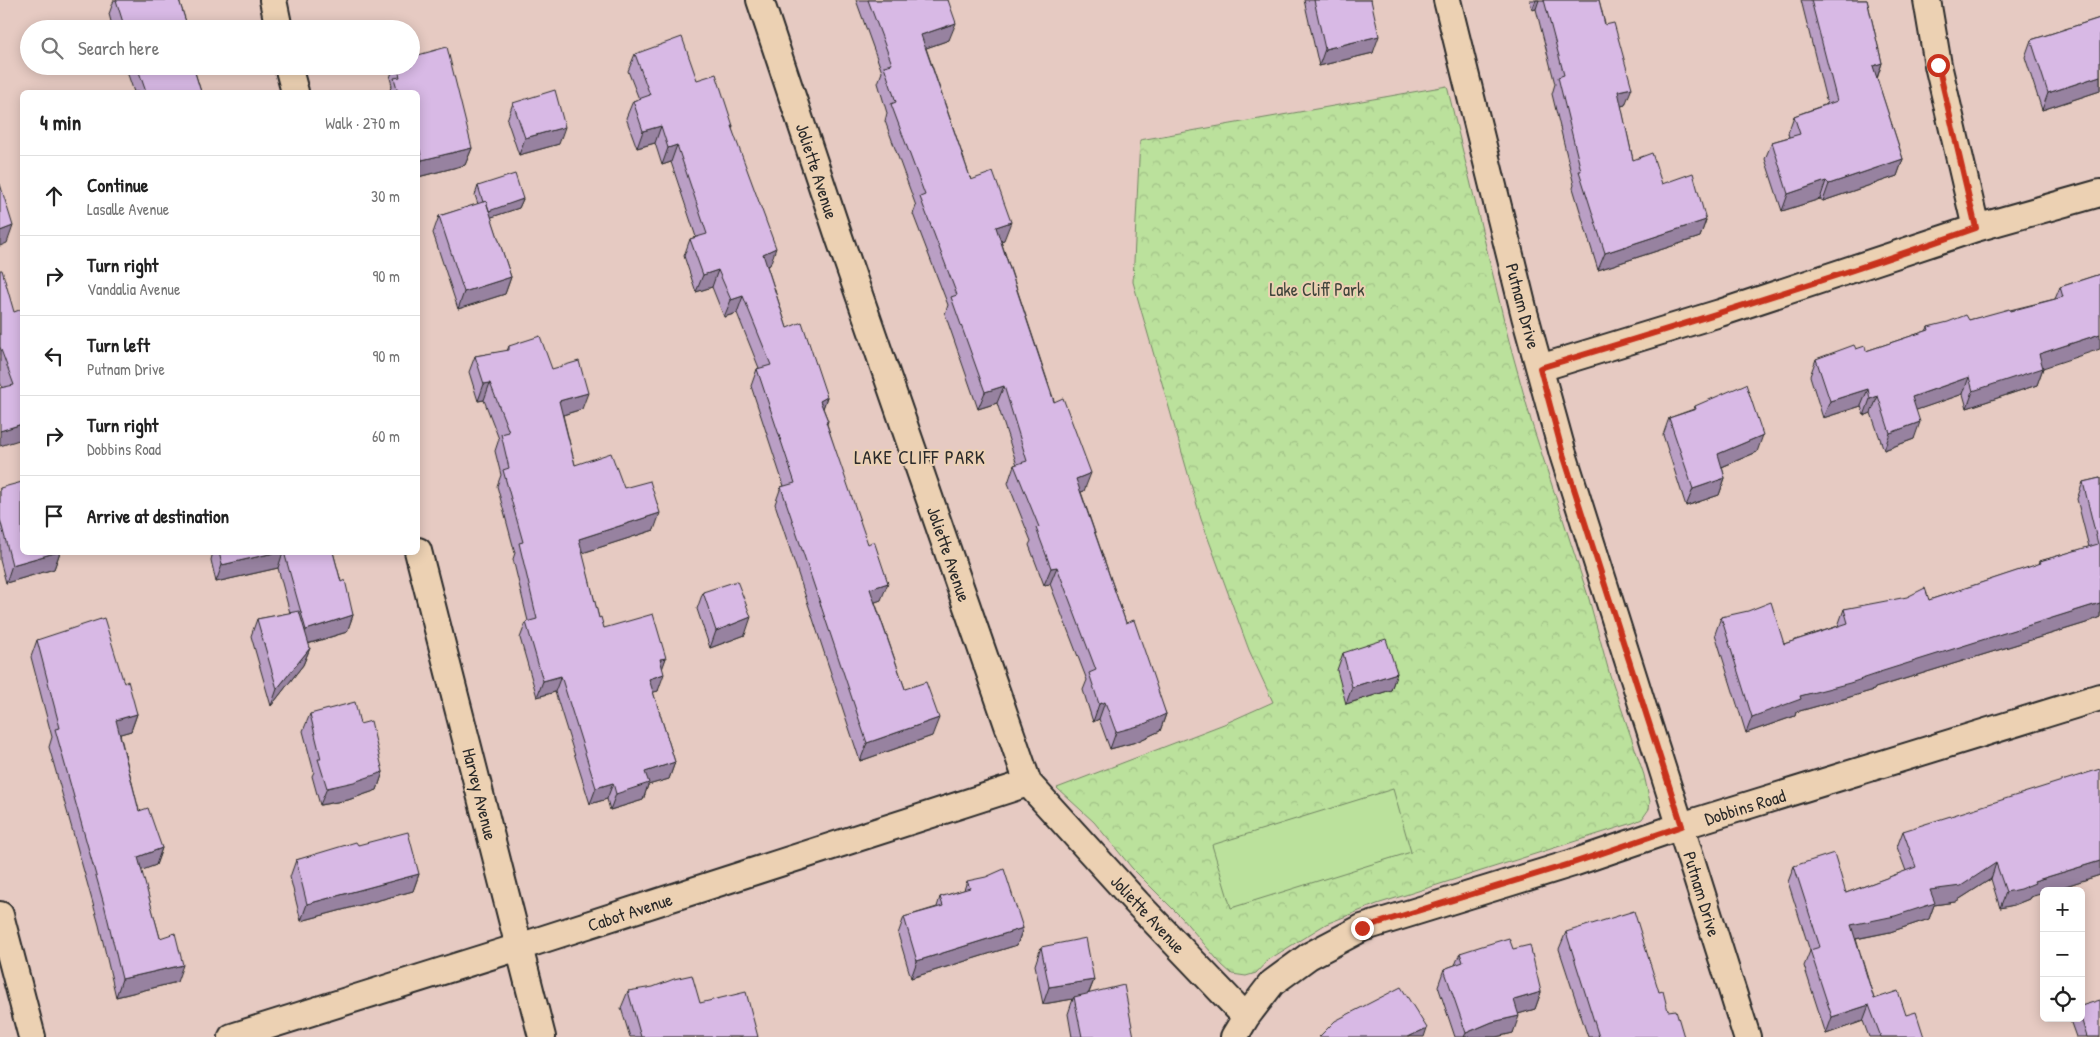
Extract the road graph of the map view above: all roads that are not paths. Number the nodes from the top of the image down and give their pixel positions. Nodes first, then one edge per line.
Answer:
1 (273, 0) edge
2 (760, 0) edge
3 (1447, 0) edge
4 (1928, 0) edge
5 (277, 20) edge
6 (290, 75) edge
7 (294, 90) edge
8 (2100, 193) edge
9 (1976, 228) junction
10 (1540, 368) junction
11 (419, 555) edge
12 (2100, 697) edge
13 (1028, 783) junction
14 (1682, 826) junction
15 (0, 915) edge
16 (519, 948) junction
17 (1240, 1027) edge
18 (32, 1037) edge
19 (232, 1037) edge
20 (542, 1037) edge
21 (1747, 1037) edge

1 - 5 street
2 - 13 street, Joliette Avenue
3 - 10 street, Putnam Drive
4 - 9 street
6 - 7 street
8 - 9 street
9 - 10 street
10 - 14 street, Putnam Drive
11 - 16 street, Harvey Avenue
12 - 14 street, Dobbins Road
13 - 16 street, Cabot Avenue
13 - 17 street, Joliette Avenue
14 - 17 street, Dobbins Road
14 - 21 street, Putnam Drive
15 - 18 street
16 - 19 street, Cabot Avenue
16 - 20 street, Harvey Avenue

